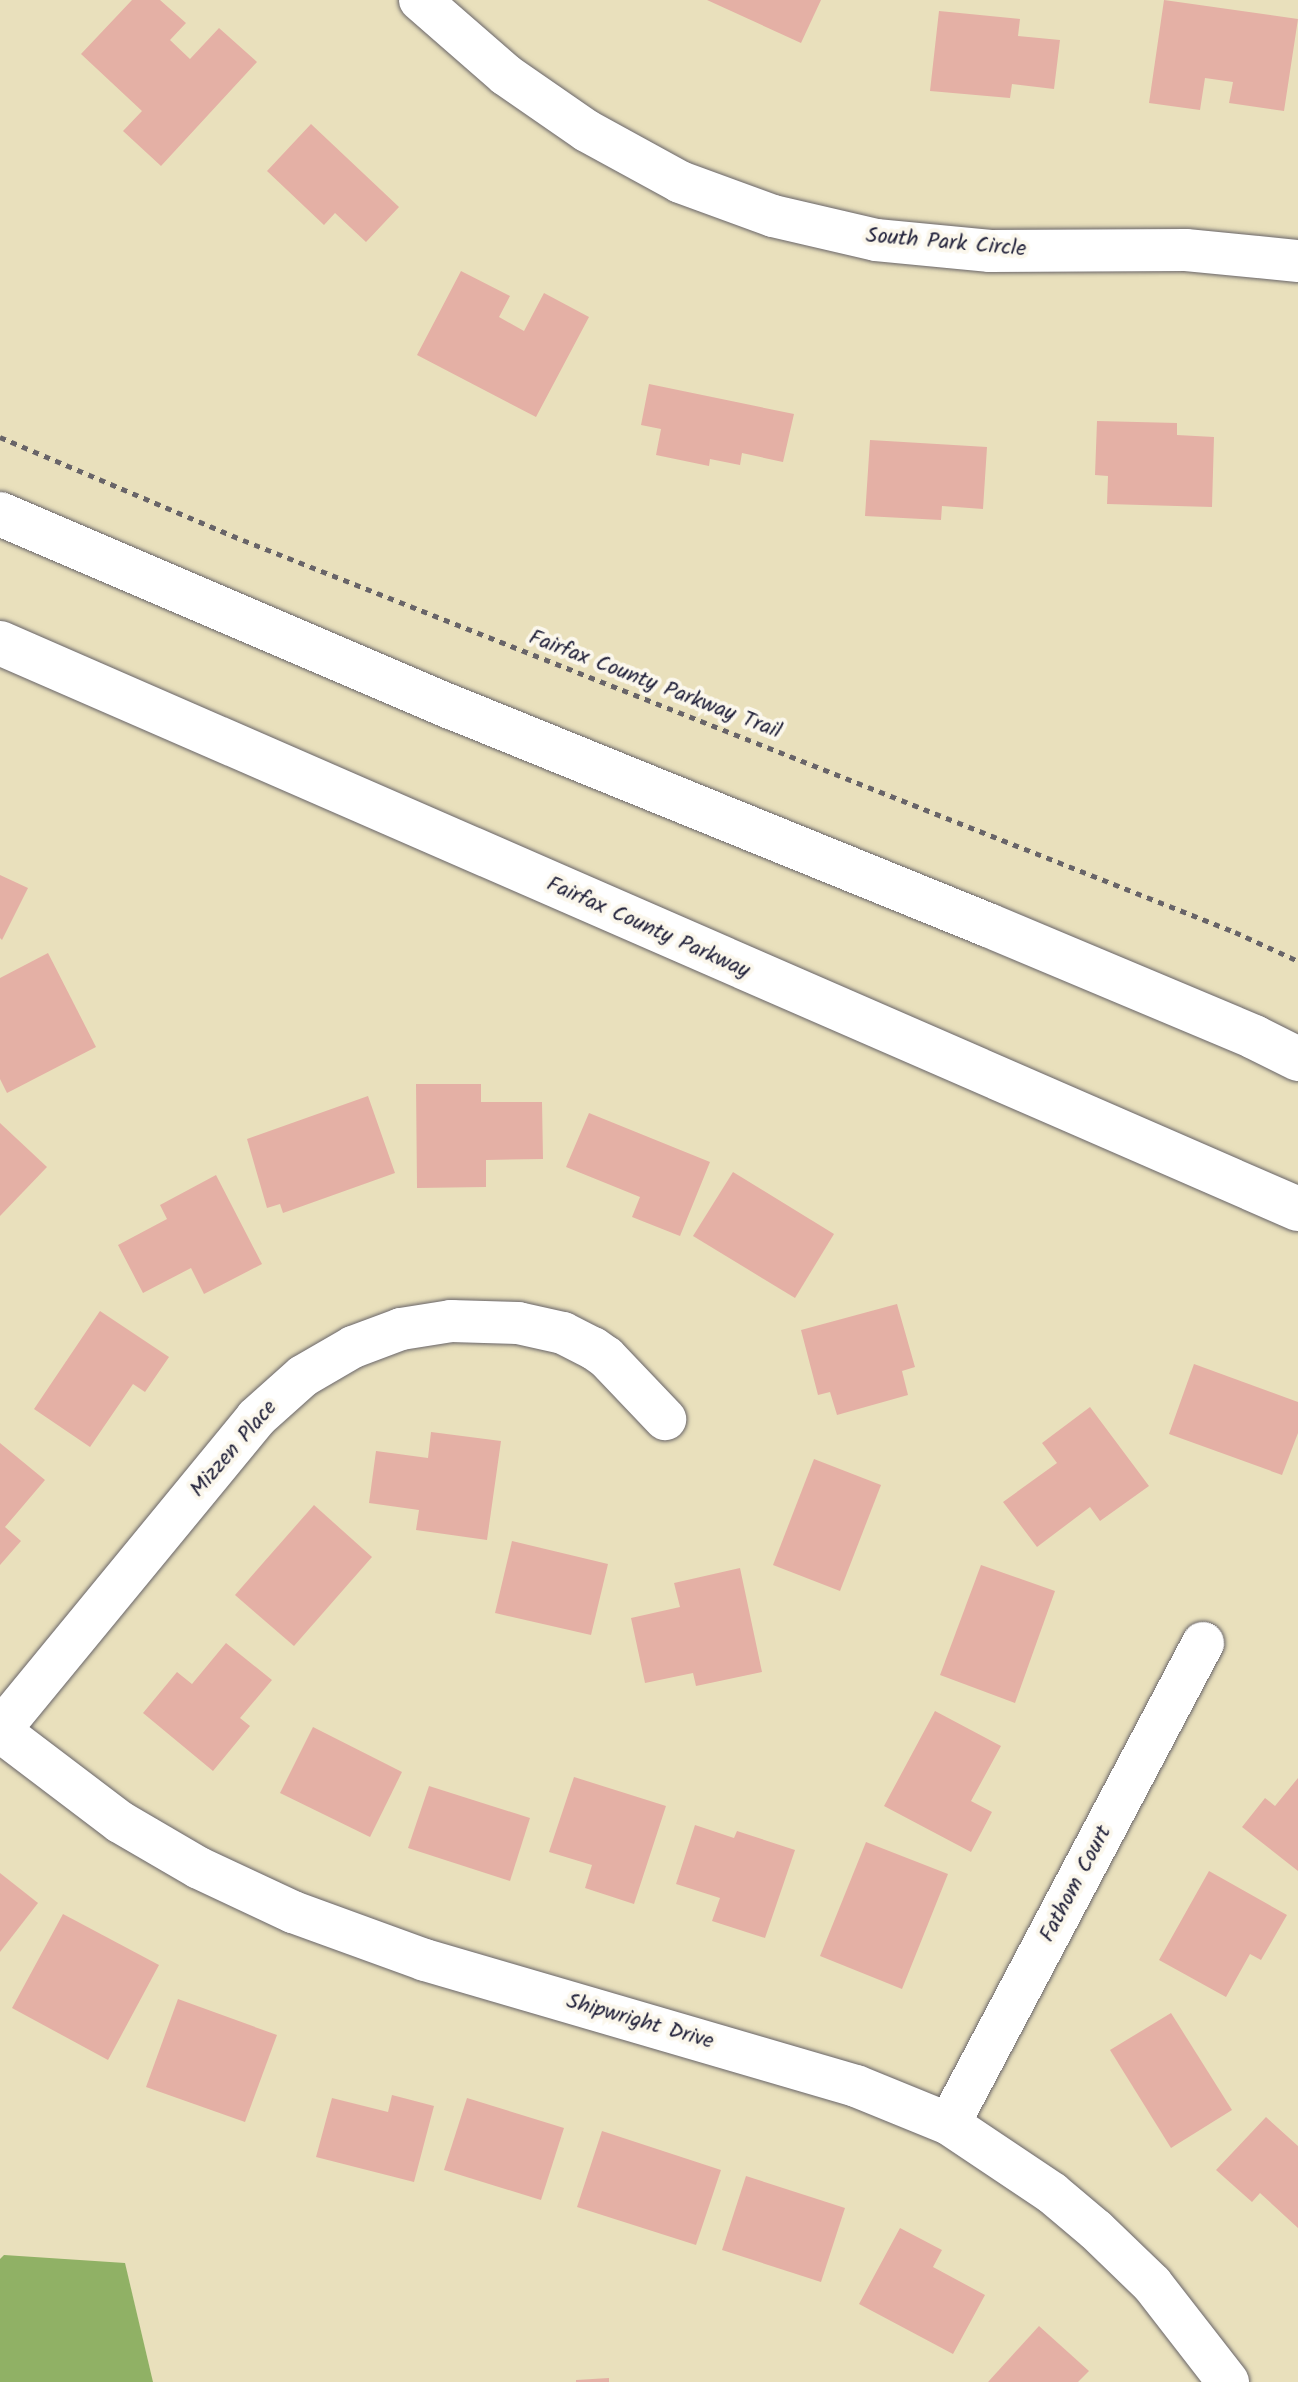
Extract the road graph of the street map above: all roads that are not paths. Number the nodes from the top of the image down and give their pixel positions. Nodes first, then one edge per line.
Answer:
1 (420, 0) edge
2 (1298, 261) edge
3 (0, 514) edge
4 (0, 643) edge
5 (1298, 1059) edge
6 (1298, 1209) edge
7 (665, 1419) dead end
8 (1203, 1643) dead end
9 (0, 1730) edge
10 (949, 2124) junction
11 (1228, 2382) edge

1 - 2 street, South Park Circle
3 - 5 highway
4 - 6 highway, Fairfax County Parkway
7 - 9 street, Mizzen Place
8 - 10 street, Fathom Court
9 - 10 street, Shipwright Drive
10 - 11 street, Shipwright Drive

